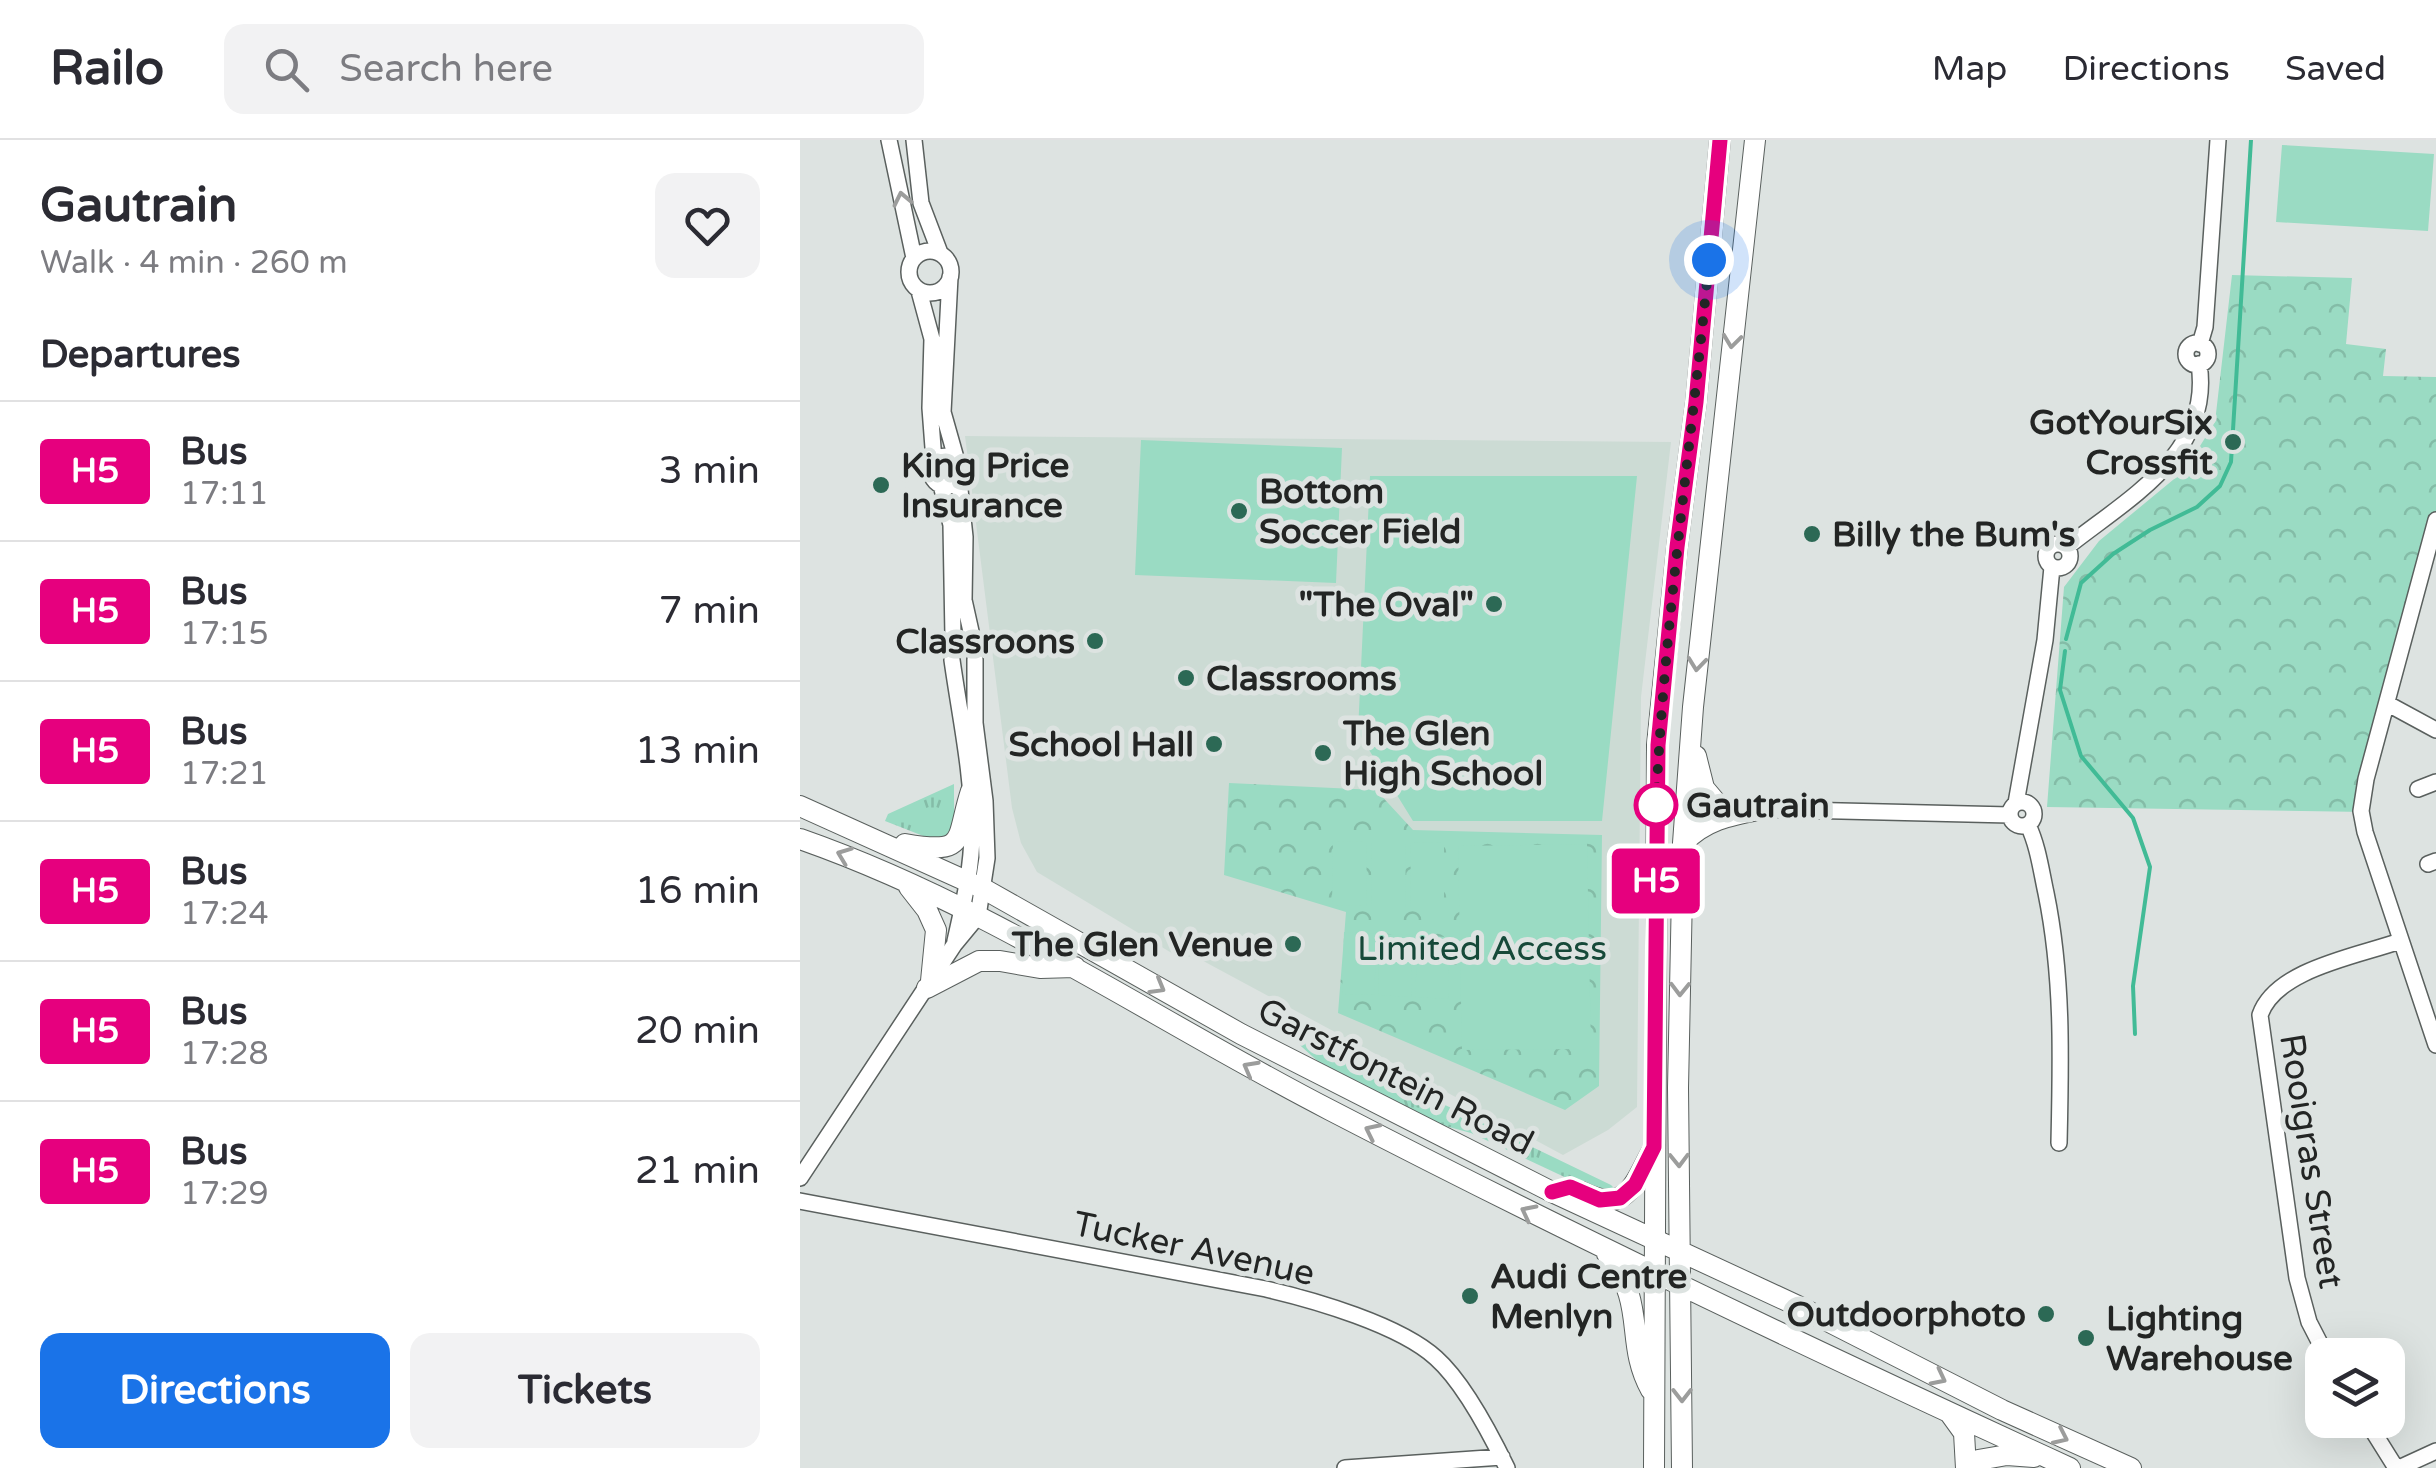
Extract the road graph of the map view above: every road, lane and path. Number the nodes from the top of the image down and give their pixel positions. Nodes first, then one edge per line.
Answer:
1 (890, 140) edge
2 (914, 140) edge
3 (1720, 140) edge
4 (1755, 140) edge
5 (2218, 140) edge
6 (940, 253) junction
7 (914, 258) junction
8 (950, 277) junction
9 (920, 290) junction
10 (956, 458) junction
11 (934, 461) junction
12 (959, 480) junction
13 (941, 486) junction
14 (2436, 520) edge
15 (972, 636) junction
16 (953, 637) junction
17 (974, 659) junction
18 (952, 660) junction
19 (2388, 704) junction
20 (2436, 730) edge
21 (1690, 740) junction
22 (2436, 782) edge
23 (2418, 788) dead end
24 (971, 790) junction
25 (800, 806) edge
26 (1687, 806) junction
27 (1720, 807) junction
28 (2019, 808) junction
29 (1764, 809) junction
30 (800, 839) edge
31 (884, 842) junction
32 (1684, 843) junction
33 (904, 880) junction
34 (976, 885) junction
35 (1656, 908) junction
36 (970, 912) junction
37 (2400, 941) junction
38 (1074, 967) junction
39 (929, 985) junction
40 (2436, 1045) edge
41 (2058, 1142) dead end
42 (1654, 1147) junction
43 (800, 1178) edge
44 (1552, 1192) junction
45 (800, 1201) edge
46 (1655, 1238) junction
47 (1681, 1250) junction
48 (1604, 1251) junction
49 (1656, 1273) junction
50 (1682, 1284) junction
51 (2317, 1338) edge
52 (1654, 1396) junction
53 (1943, 1407) junction
54 (2378, 1438) edge
55 (2436, 1451) edge
56 (1504, 1462) edge
57 (1972, 1464) edge
58 (2061, 1464) edge
59 (1345, 1468) edge
60 (1654, 1468) edge
61 (1682, 1468) edge
62 (2131, 1468) edge
63 (2398, 1468) edge

7 -> 1 street
2 - 6 street
3 - 35 main road
4 -> 21 main road
5 - 28 street
6 - 7 street
6 - 8 street
7 - 9 street
8 - 9 street
8 - 10 street
9 - 11 street
10 - 11 street
10 - 12 street
11 - 13 street
12 - 13 street
12 - 15 street
13 - 16 street
14 - 19 street
15 - 16 street
15 - 17 street
16 - 18 street
17 - 18 street
17 - 34 street
18 - 24 street
19 - 20 street
19 - 37 street
21 - 26 main road
21 - 27 main road
22 - 23 street
24 - 31 main road
24 - 34 street
25 - 31 main road, Garstfontein Road
26 - 27 street
26 - 32 main road
26 - 35 main road
27 - 29 street
28 - 29 street
28 - 41 street
29 - 32 main road
33 -> 30 main road, Garstfontein Road
31 - 34 main road, Garstfontein Road
32 -> 47 main road
33 - 36 main road, Garstfontein Road
33 - 39 main road
34 - 36 street
34 -> 44 main road, Garstfontein Road
35 - 42 main road
36 - 38 main road, Garstfontein Road
36 - 39 street
37 - 40 street
37 - 51 street, Rooigras Street
38 - 39 main road
48 -> 38 main road, Garstfontein Road
39 - 43 street
42 - 44 main road
42 - 46 main road
44 - 46 main road, Garstfontein Road
45 - 56 street, Tucker Avenue
46 - 47 main road, Garstfontein Road
46 - 49 main road
47 - 50 main road
47 -> 62 main road, Garstfontein Road
48 - 49 main road, Garstfontein Road
48 - 52 main road
49 - 50 main road, Garstfontein Road
49 - 52 main road
50 - 53 main road, Garstfontein Road
50 -> 61 main road
52 - 60 main road
53 - 57 main road
53 - 58 main road, Garstfontein Road
54 - 63 street
55 - 63 street
56 - 59 street
57 - 58 main road

